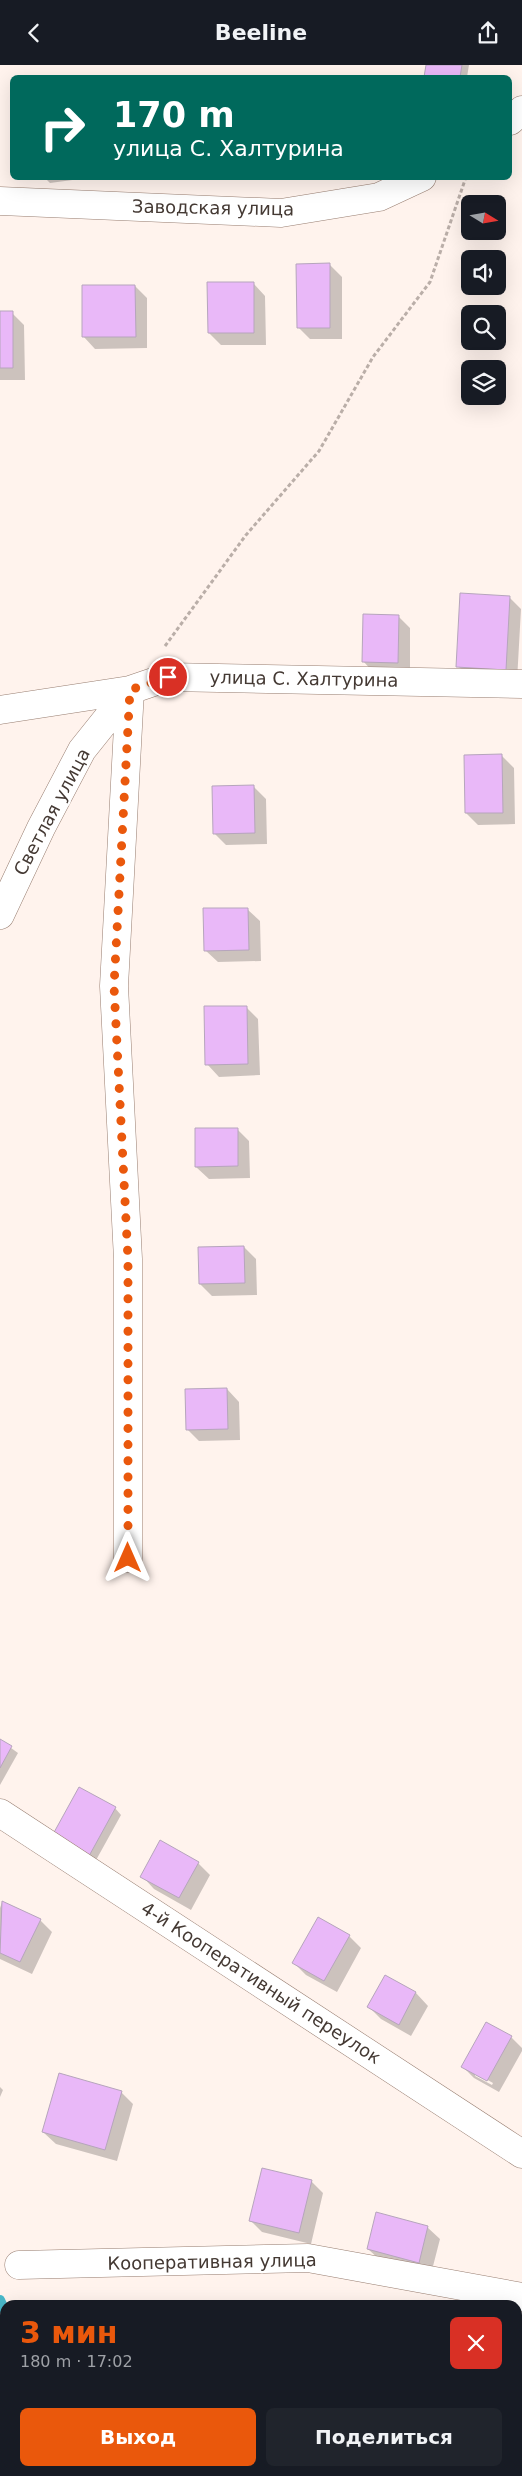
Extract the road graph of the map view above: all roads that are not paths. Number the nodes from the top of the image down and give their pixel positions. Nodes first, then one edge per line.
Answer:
1 (522, 110) edge
2 (512, 119) edge
3 (416, 180) edge
4 (0, 201) edge
5 (522, 684) edge
6 (130, 690) junction
7 (0, 711) edge
8 (0, 915) edge
9 (128, 1558) dead end
10 (0, 1813) edge
11 (522, 2154) edge
12 (20, 2265) dead end
13 (522, 2297) edge

1 - 2 street
3 - 4 street, Заводская улица
5 - 6 street, улица С. Халтурина
6 - 7 street, улица С. Халтурина
6 - 8 street, Светлая улица
6 - 9 street
10 - 11 street, 4-й Кооперативный переулок
12 - 13 street, Кооперативная улица

